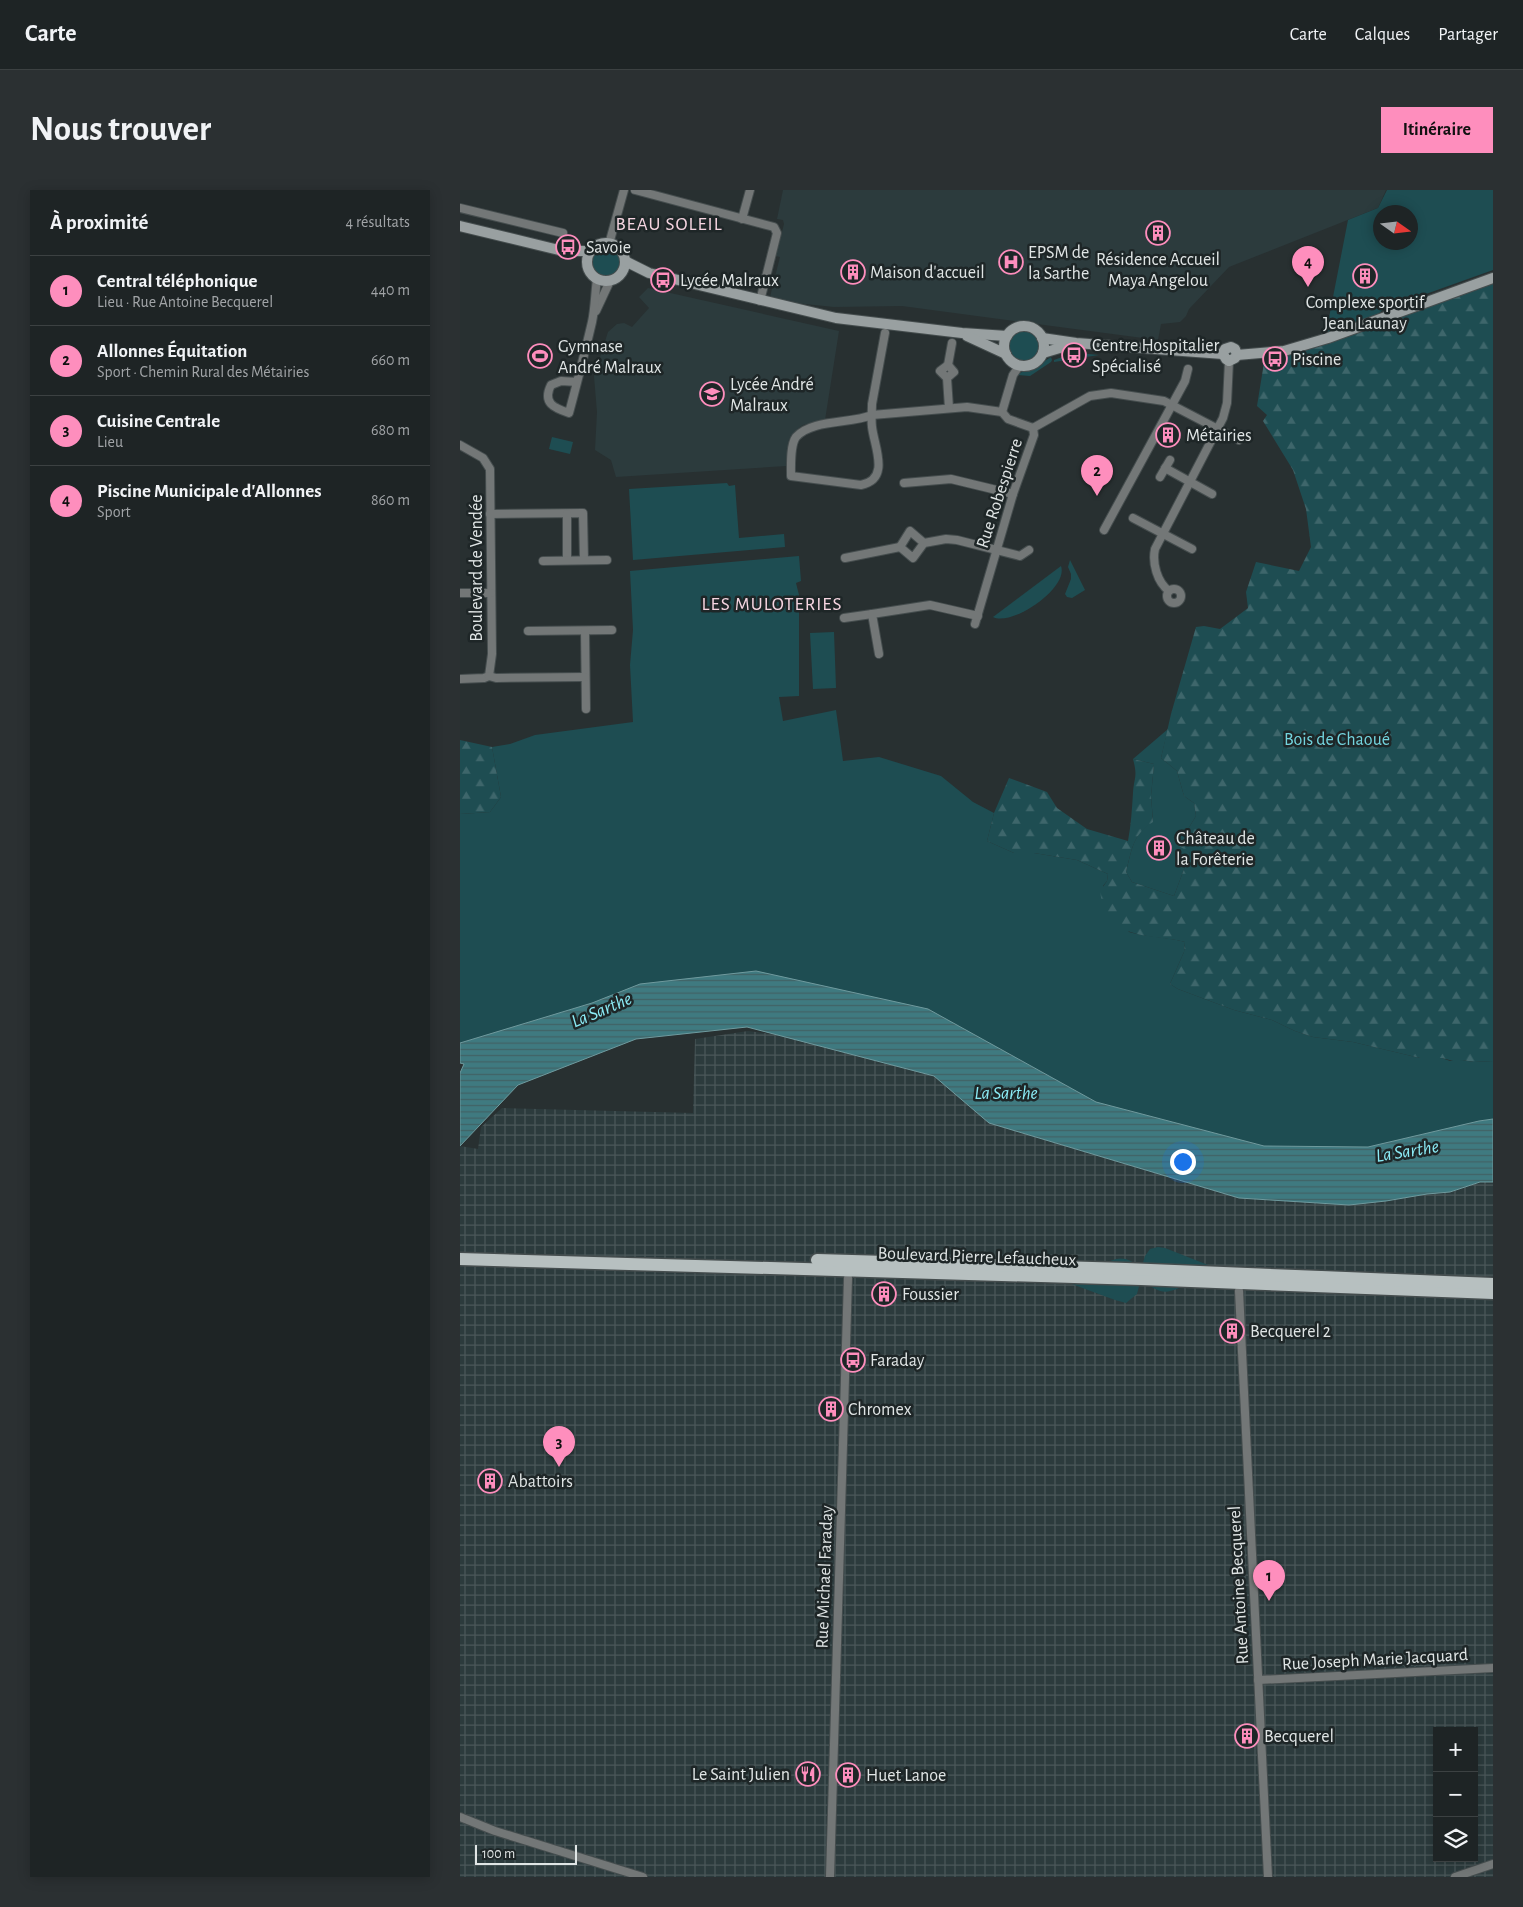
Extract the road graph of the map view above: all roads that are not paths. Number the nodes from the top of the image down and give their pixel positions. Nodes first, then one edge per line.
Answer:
1 (624, 190) edge
2 (634, 190) edge
3 (750, 190) edge
4 (460, 208) edge
5 (742, 219) junction
6 (460, 226) edge
7 (562, 233) dead end
8 (610, 244) junction
9 (563, 251) junction
10 (591, 251) junction
11 (624, 261) junction
12 (587, 265) junction
13 (621, 273) junction
14 (649, 273) junction
15 (1493, 278) edge
16 (597, 279) junction
17 (610, 281) junction
18 (760, 301) junction
19 (592, 320) junction
20 (885, 333) dead end
21 (962, 334) junction
22 (1007, 336) junction
23 (1042, 338) junction
24 (952, 343) dead end
25 (1076, 343) junction
26 (1043, 353) junction
27 (1006, 354) junction
28 (1230, 357) junction
29 (1020, 365) junction
30 (1188, 369) dead end
31 (577, 382) junction
32 (1172, 405) junction
33 (949, 408) junction
34 (1002, 412) junction
35 (872, 415) junction
36 (1033, 428) junction
37 (1218, 429) junction
38 (1239, 440) dead end
39 (460, 445) edge
40 (1170, 460) dead end
41 (1165, 468) junction
42 (1160, 477) dead end
43 (1190, 482) junction
44 (904, 483) dead end
45 (1012, 494) junction
46 (1212, 494) dead end
47 (490, 514) junction
48 (567, 514) junction
49 (1133, 518) dead end
50 (1104, 530) dead end
51 (1163, 534) junction
52 (924, 543) junction
53 (900, 547) junction
54 (1192, 549) dead end
55 (996, 550) junction
56 (1029, 550) dead end
57 (845, 558) dead end
58 (543, 560) dead end
59 (567, 560) junction
60 (584, 560) junction
61 (607, 560) dead end
62 (1169, 591) dead end
63 (460, 593) edge
64 (491, 593) junction
65 (872, 614) junction
66 (978, 616) junction
67 (844, 618) dead end
68 (975, 624) dead end
69 (612, 630) dead end
70 (528, 631) dead end
71 (585, 631) junction
72 (879, 654) dead end
73 (489, 676) junction
74 (585, 678) junction
75 (460, 679) edge
76 (586, 709) dead end
77 (460, 1250) edge
78 (460, 1259) edge
79 (1141, 1274) junction
80 (848, 1278) dead end
81 (1493, 1284) edge
82 (1239, 1291) dead end
83 (1493, 1293) edge
84 (1493, 1668) edge
85 (1258, 1680) junction
86 (460, 1817) edge
87 (1493, 1864) edge
88 (643, 1877) edge
89 (830, 1877) edge
90 (1268, 1877) edge
91 (1455, 1877) edge

1 - 8 street
2 - 5 street
3 - 5 street
4 - 7 street
5 - 18 street
6 - 9 street
8 - 10 street
8 - 11 street
9 - 10 street
9 - 12 street
10 - 12 street
11 - 13 street
11 - 14 street
12 - 16 street
13 - 14 street
13 - 17 street
14 - 18 street
15 - 28 street
16 - 17 street
16 - 19 street
17 - 19 street
18 - 21 street
19 - 31 street
20 - 35 street
21 - 22 street
21 - 27 street
22 - 23 street
22 - 27 street
23 - 25 street
23 - 26 street
24 - 33 street
25 - 26 street
25 - 28 street
26 - 29 street
27 - 29 street
28 - 37 street
29 - 34 street
30 - 32 street
31 - 31 street
32 - 36 street, Rue Robespierre
32 - 37 street, Rue Robespierre
32 - 50 street
33 - 34 street
33 - 35 street
34 - 36 street
35 - 35 street
36 - 45 street, Rue Robespierre
37 - 38 street, Rue Robespierre
37 - 43 street
39 - 47 street, Boulevard de Vendée
40 - 41 street
41 - 42 street
41 - 43 street
43 - 46 street
43 - 51 street
44 - 45 street
45 - 55 street, Rue Robespierre
47 - 48 street
47 - 64 street, Boulevard de Vendée
48 - 59 street
48 - 60 street
49 - 51 street
51 - 54 street
51 - 62 street
52 - 53 street
52 - 53 street
52 - 55 street
53 - 57 street
55 - 56 street
55 - 66 street, Rue Robespierre
58 - 59 street
59 - 60 street
60 - 61 street
63 - 64 street
64 - 73 street, Boulevard de Vendée
65 - 66 street
65 - 67 street
65 - 72 street
66 - 68 street, Rue Robespierre
69 - 71 street
70 - 71 street
71 - 74 street
73 - 74 street
73 - 75 street
74 - 76 street
77 - 79 main road, Boulevard Pierre Lefaucheux
78 - 79 main road, Boulevard Pierre Lefaucheux
79 - 81 main road, Boulevard Pierre Lefaucheux
79 - 83 main road, Boulevard Pierre Lefaucheux
80 - 89 street, Rue Michael Faraday
82 - 85 street, Rue Antoine Becquerel
84 - 85 street, Rue Joseph Marie Jacquard
85 - 90 street, Rue Antoine Becquerel
86 - 88 street
87 - 91 street

